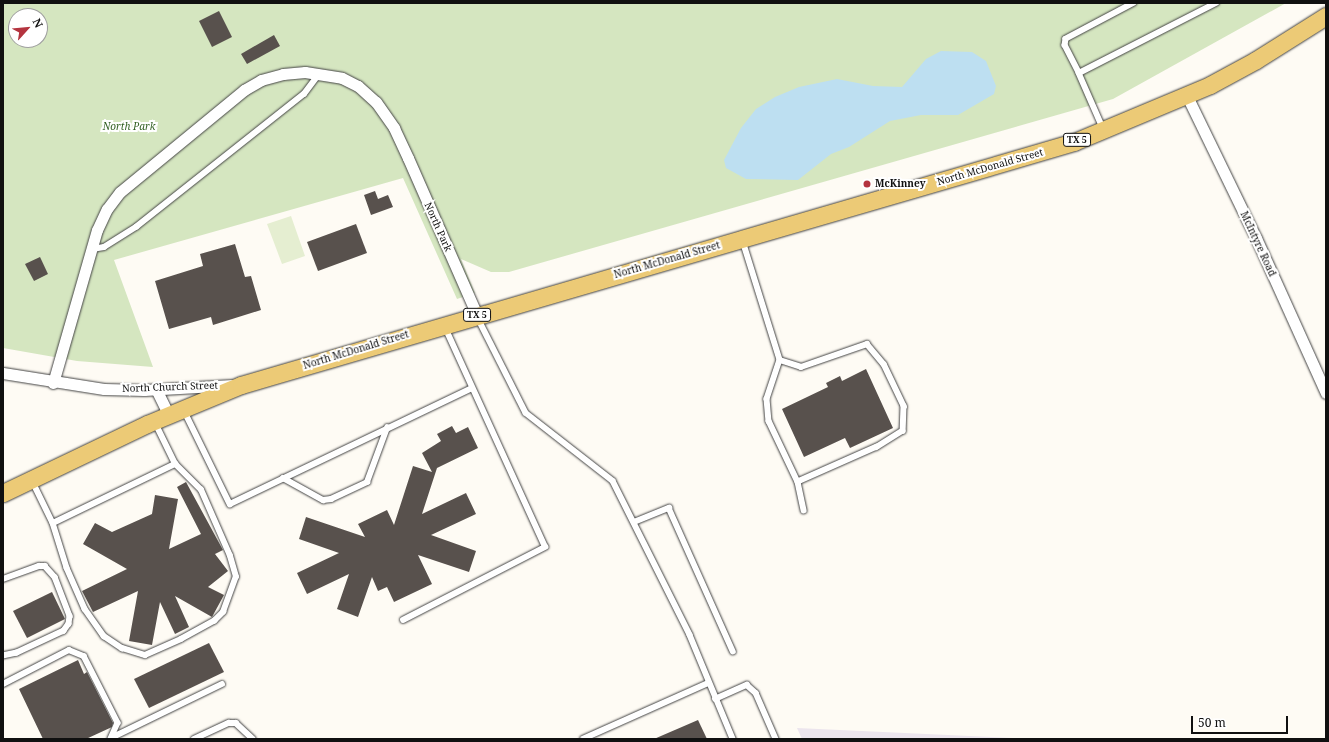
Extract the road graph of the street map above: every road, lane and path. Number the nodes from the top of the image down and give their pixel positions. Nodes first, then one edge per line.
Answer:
1 (1134, 3) edge
2 (1216, 3) edge
3 (1326, 16) edge
4 (1078, 73) junction
5 (320, 74) junction
6 (1187, 96) junction
7 (1104, 130) junction
8 (742, 239) junction
9 (91, 249) junction
10 (477, 315) junction
11 (444, 324) junction
12 (780, 360) junction
13 (3, 373) edge
14 (53, 383) junction
15 (241, 384) junction
16 (472, 388) junction
17 (156, 389) junction
18 (1326, 392) edge
19 (168, 414) junction
20 (387, 428) junction
21 (175, 464) junction
22 (283, 478) junction
23 (32, 479) junction
24 (798, 482) junction
25 (3, 493) edge
26 (804, 510) dead end
27 (634, 522) junction
28 (53, 523) junction
29 (3, 579) edge
30 (403, 620) dead end
31 (733, 651) dead end
32 (3, 656) edge
33 (708, 683) junction
34 (3, 684) edge
35 (222, 684) dead end
36 (715, 699) junction
37 (112, 738) edge
38 (194, 739) edge
39 (253, 739) edge
40 (583, 739) edge
41 (733, 739) edge
42 (776, 739) edge

1 - 4 lane
2 - 4 lane
3 - 6 main road, North McDonald Street / TX 5
4 - 7 lane
5 - 9 lane
5 - 9 street, North Park
5 - 10 street, North Park
6 - 7 main road, North McDonald Street / TX 5
6 - 18 street, McIntyre Road
7 - 8 main road, North McDonald Street / TX 5
8 - 10 main road, North McDonald Street / TX 5
8 - 12 lane
9 - 14 street, North Park
10 - 11 main road, North McDonald Street / TX 5
10 - 27 lane
11 - 15 main road, North McDonald Street / TX 5
11 - 16 lane
12 - 24 lane
12 - 24 lane
13 - 14 street, North Church Street
14 - 17 street, North Church Street
15 - 17 street, North Church Street
15 - 19 main road, North McDonald Street / TX 5
16 - 20 lane
16 - 30 lane
17 - 19 street
19 - 21 lane
19 - 22 lane
19 - 23 main road, North McDonald Street / TX 5
20 - 22 lane
20 - 22 lane
21 - 28 lane
21 - 28 lane
23 - 25 main road, North McDonald Street / TX 5
23 - 28 lane
24 - 26 lane
27 - 31 lane
27 - 33 lane
29 - 32 lane
33 - 36 lane
33 - 40 lane
34 - 37 lane
35 - 37 lane
36 - 41 lane
36 - 42 lane
38 - 39 lane

